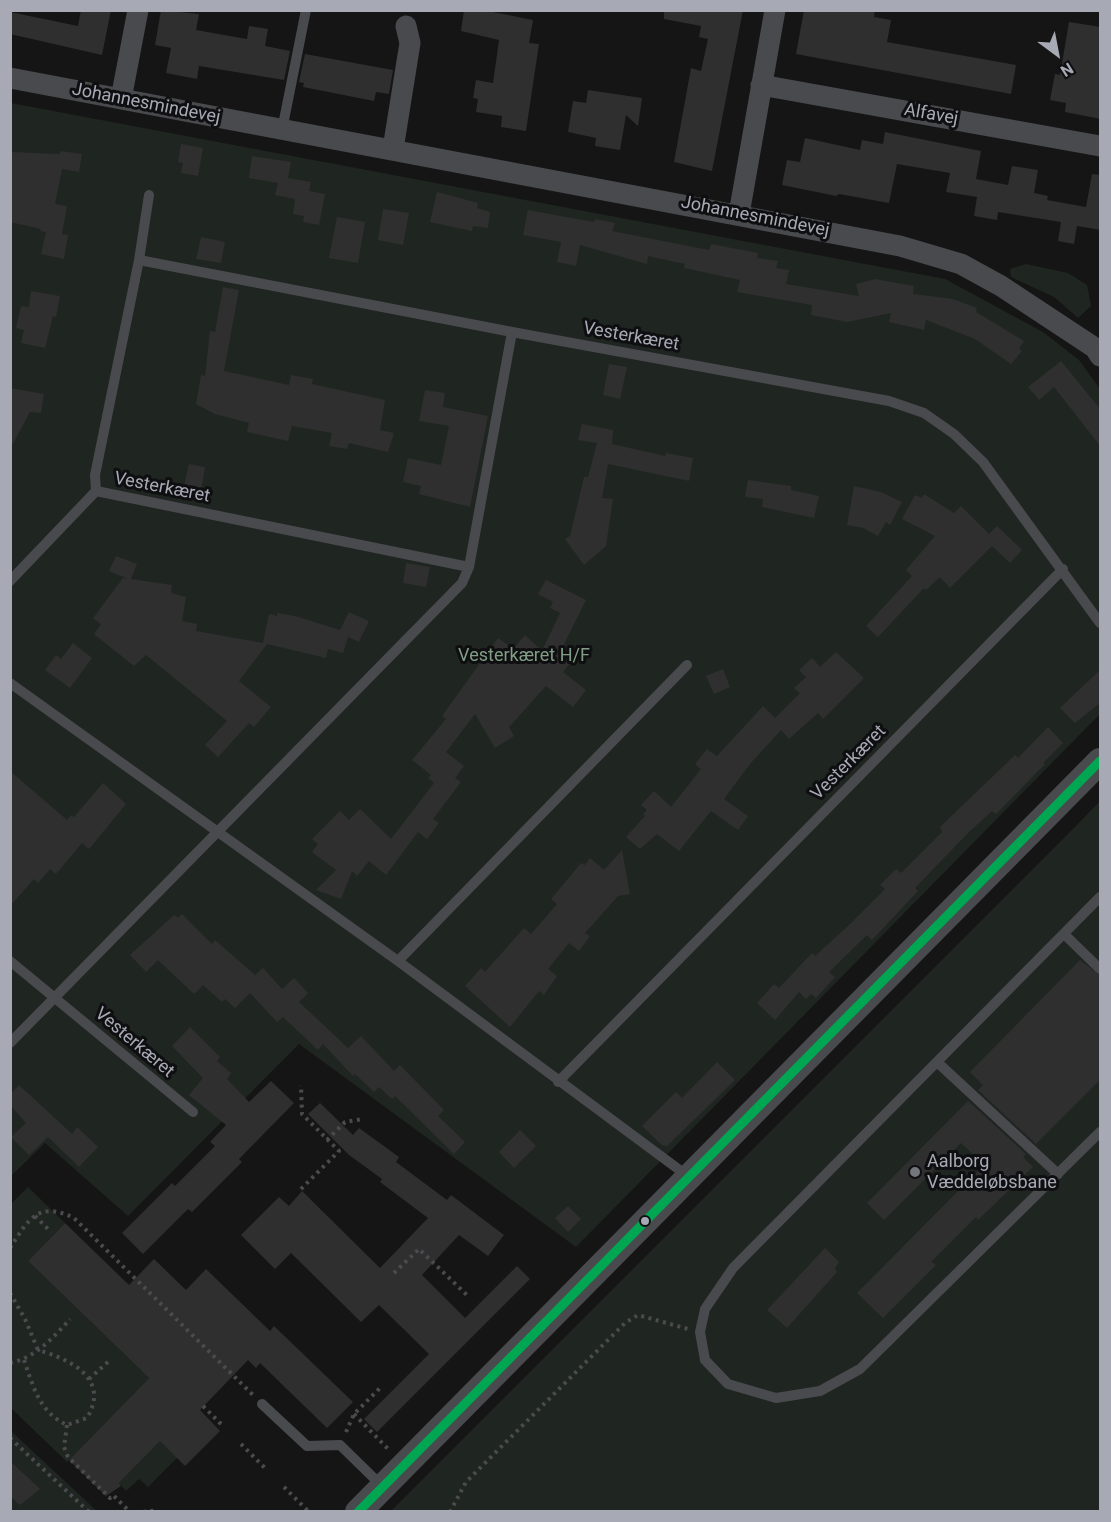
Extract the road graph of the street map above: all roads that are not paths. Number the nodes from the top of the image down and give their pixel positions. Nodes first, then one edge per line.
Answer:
1 (138, 10) edge
2 (306, 10) edge
3 (775, 10) edge
4 (408, 18) edge
5 (10, 78) edge
6 (761, 85) junction
7 (121, 99) junction
8 (282, 130) junction
9 (1101, 146) edge
10 (393, 149) junction
11 (149, 195) dead end
12 (738, 213) junction
13 (139, 260) junction
14 (512, 332) junction
15 (1099, 346) edge
16 (96, 491) junction
17 (469, 567) junction
18 (1063, 569) junction
19 (10, 580) edge
20 (1101, 623) edge
21 (687, 665) dead end
22 (10, 683) edge
23 (1101, 761) edge
24 (218, 834) junction
25 (1101, 897) edge
26 (1064, 934) junction
27 (10, 961) edge
28 (398, 961) junction
29 (1101, 969) edge
30 (55, 998) junction
31 (10, 1043) edge
32 (937, 1062) junction
33 (558, 1082) junction
34 (193, 1112) dead end
35 (1101, 1132) edge
36 (1058, 1174) junction
37 (690, 1177) junction
38 (262, 1404) road end
39 (383, 1487) junction
40 (358, 1512) edge

1 - 7 street
2 - 8 lane
3 - 6 street
4 - 10 street
5 - 7 street, Johannesmindevej
6 - 9 street, Alfavej
6 - 12 street
7 - 8 street, Johannesmindevej
8 - 10 street, Johannesmindevej
10 - 12 street, Johannesmindevej
11 - 13 lane, Vesterkæret
12 - 15 street, Johannesmindevej
13 - 14 lane, Vesterkæret
13 - 16 lane, Vesterkæret
14 - 17 lane
14 - 18 lane, Vesterkæret
16 - 17 lane, Vesterkæret
16 - 19 lane, Vesterkæret
17 - 24 lane
18 - 20 lane, Vesterkæret
18 - 33 lane, Vesterkæret
21 - 28 lane
22 - 24 lane
23 - 37 street
24 - 28 lane
24 - 30 lane
25 - 26 lane
26 - 29 lane
26 - 32 lane
27 - 30 lane, Vesterkæret
28 - 33 lane
30 - 31 lane
30 - 34 lane, Vesterkæret
32 - 36 lane
32 - 36 lane
33 - 37 lane
35 - 36 lane
37 - 39 street
38 - 39 lane
39 - 40 street

